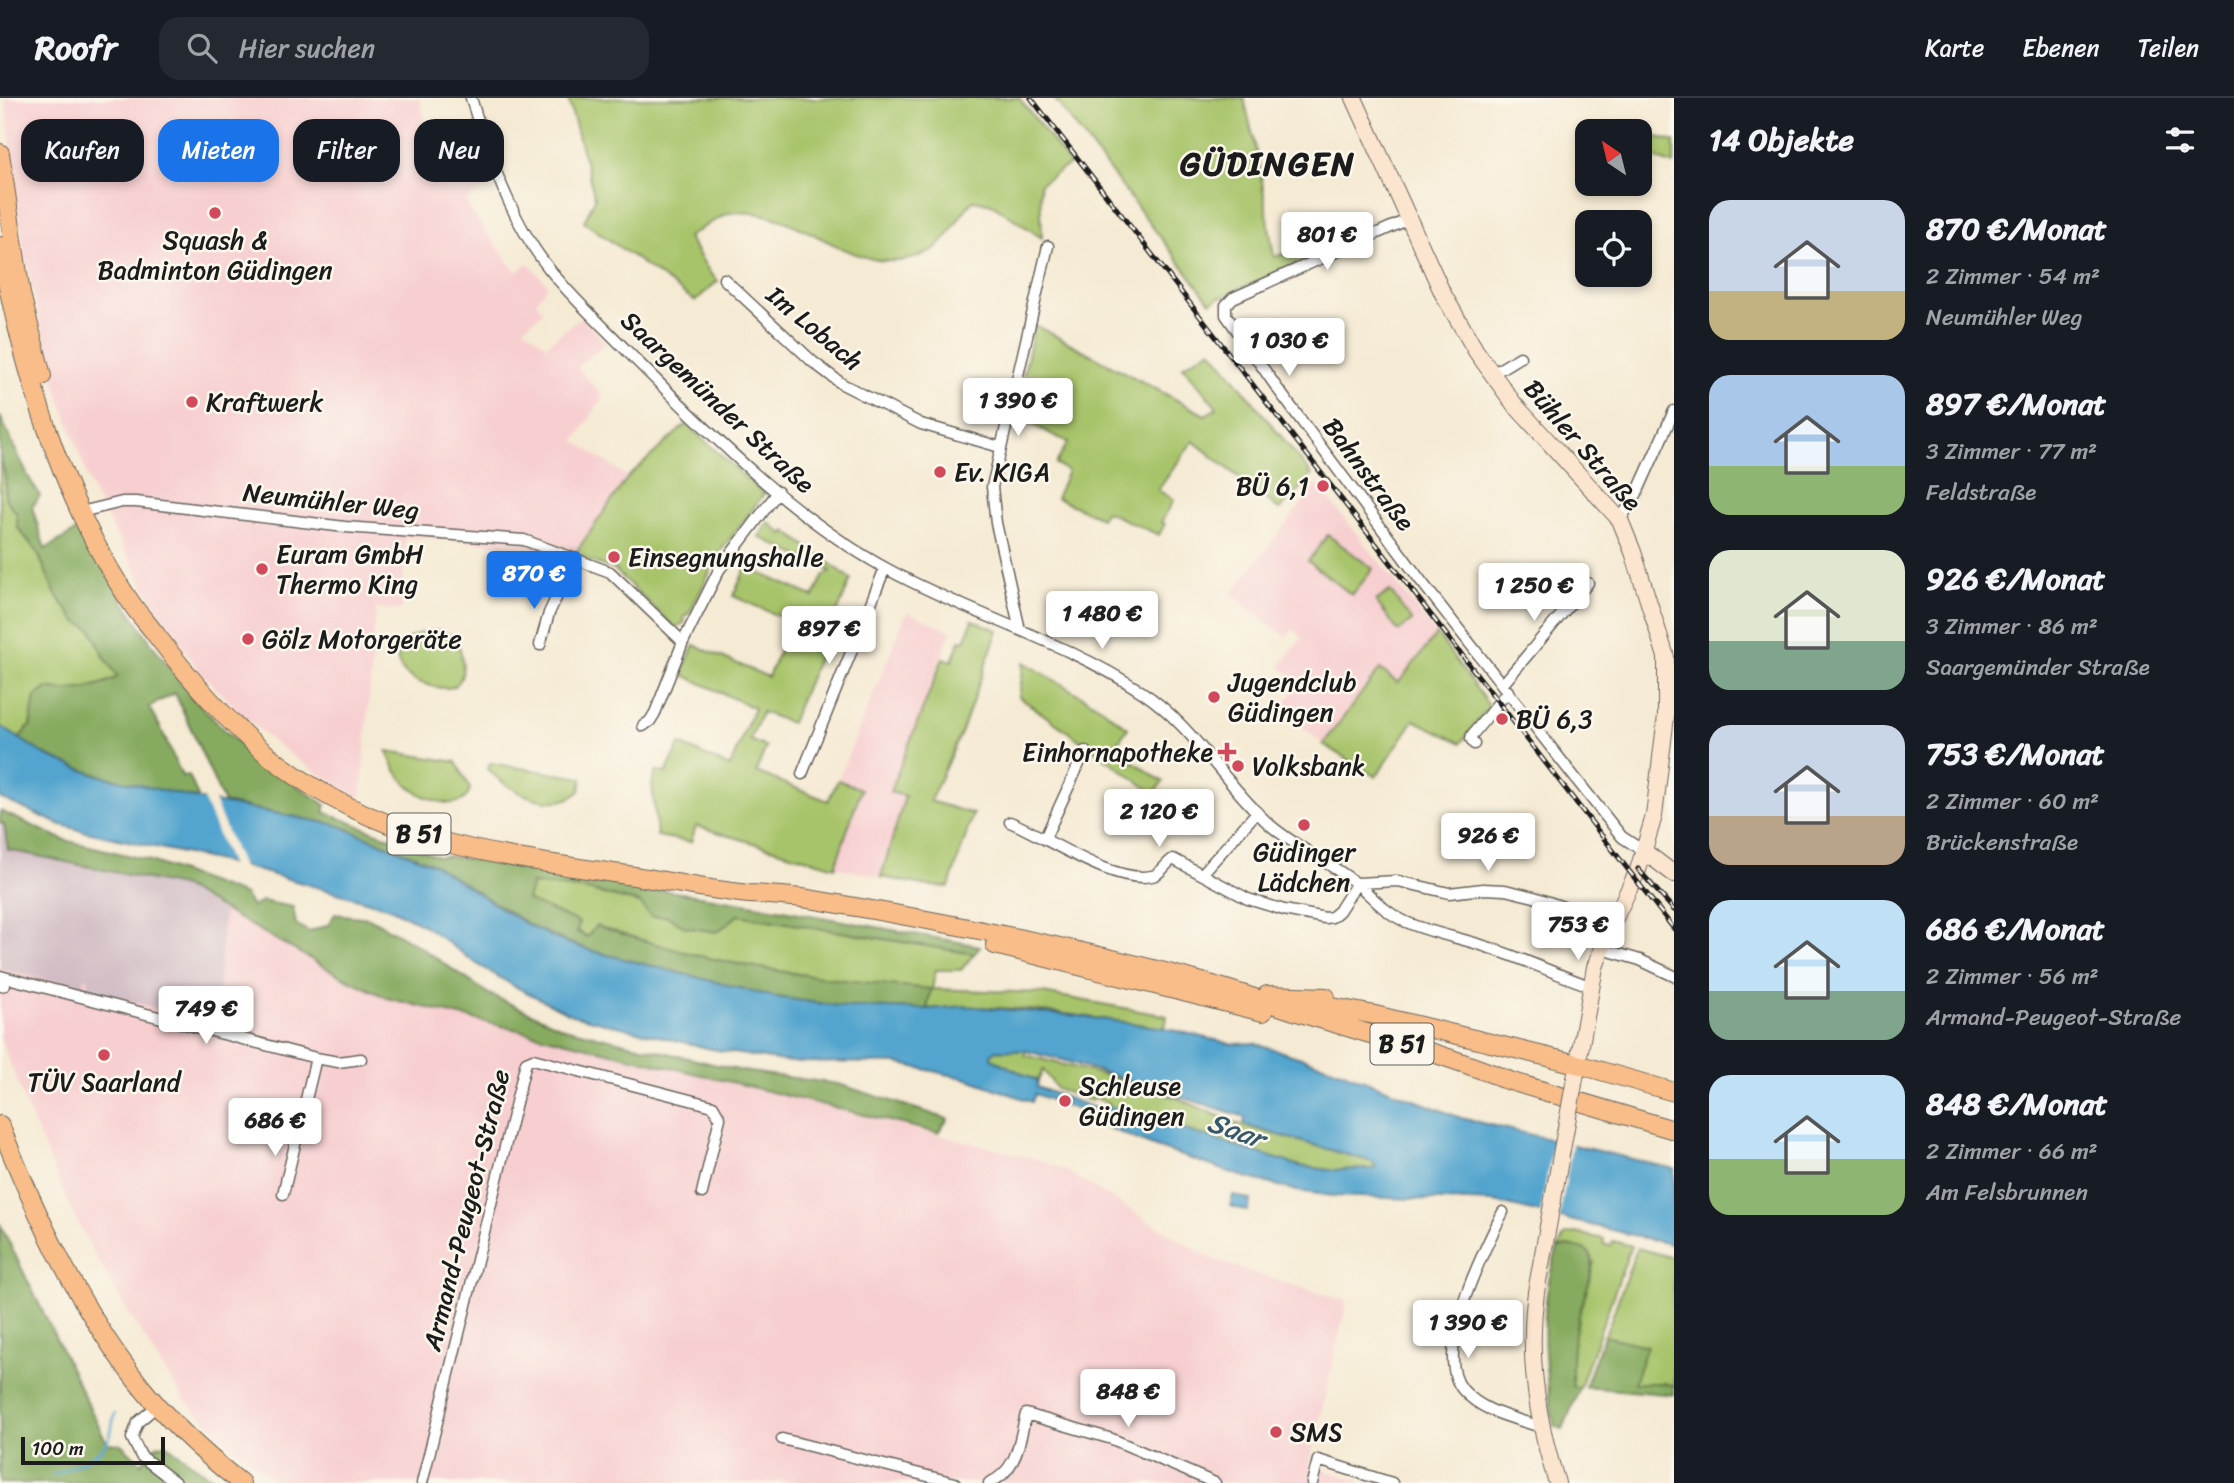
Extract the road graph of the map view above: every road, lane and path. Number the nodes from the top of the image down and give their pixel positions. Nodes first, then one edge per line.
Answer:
1 (471, 98) edge
2 (1354, 98) edge
3 (0, 153) edge
4 (1409, 219) junction
5 (0, 246) edge
6 (1048, 246) dead end
7 (724, 279) dead end
8 (1520, 357) dead end
9 (1492, 374) junction
10 (1674, 411) edge
11 (1000, 447) junction
12 (778, 492) junction
13 (86, 510) junction
14 (1620, 520) junction
15 (574, 560) junction
16 (885, 568) junction
17 (1588, 583) dead end
18 (1020, 630) junction
19 (683, 642) junction
20 (540, 645) dead end
21 (1671, 666) edge
22 (1505, 687) junction
23 (643, 726) dead end
24 (1474, 744) dead end
25 (1085, 751) dead end
26 (802, 775) dead end
27 (1257, 812) junction
28 (1010, 822) dead end
29 (1045, 838) junction
30 (1645, 852) junction
31 (1202, 874) junction
32 (1674, 874) edge
33 (1357, 883) junction
34 (750, 894) junction
35 (1612, 924) junction
36 (1602, 949) junction
37 (1674, 976) edge
38 (1, 983) edge
39 (1590, 986) junction
40 (1233, 991) junction
41 (1253, 1010) junction
42 (1294, 1011) junction
43 (1375, 1015) junction
44 (316, 1058) junction
45 (360, 1059) dead end
46 (1577, 1064) junction
47 (1508, 1080) junction
48 (1674, 1092) edge
49 (0, 1125) edge
50 (1671, 1128) edge
51 (702, 1193) dead end
52 (283, 1194) dead end
53 (1503, 1212) dead end
54 (158, 1406) junction
55 (1541, 1427) junction
56 (782, 1439) dead end
57 (176, 1483) edge
58 (241, 1483) edge
59 (422, 1483) edge
60 (955, 1483) edge
61 (989, 1483) edge
62 (1215, 1483) edge
63 (1312, 1483) edge
64 (1392, 1483) edge
65 (1557, 1483) edge

1 - 12 street, Saargemünder Straße
2 - 4 main road, Bühler Straße
3 - 13 main road, B 51
4 - 9 main road, Bühler Straße
4 - 22 street, Bahnstraße
5 - 13 main road, B 51
6 - 11 street
7 - 11 street, Im Lobach
8 - 9 street
9 - 14 main road, Bühler Straße
10 - 14 street
11 - 18 street
12 - 16 street, Saargemünder Straße
12 - 19 street
13 - 15 street, Neumühler Weg
13 - 34 main road, B 51
14 - 21 main road, Bühler Straße
15 - 19 street, Neumühler Weg
15 - 20 street
16 - 18 street, Saargemünder Straße
16 - 26 street
17 - 22 street
18 - 27 street, Saargemünder Straße
19 - 23 street
21 - 30 main road, Bühler Straße
22 - 24 street
22 - 30 street, Bahnstraße
25 - 29 street
27 - 31 street
27 - 33 street, Saargemünder Straße
28 - 29 street
29 - 31 street
30 - 32 main road
30 - 35 main road, Bühler Straße
31 - 33 street
33 - 35 street
33 - 39 street, Saargemünder Straße
34 - 40 main road, B 51
34 - 41 main road, B 51
35 - 36 main road, Bühler Straße
36 - 37 street
36 - 39 main road, Bühler Straße
38 - 44 street
39 - 46 main road, Bühler Straße
40 - 42 main road, B 51
40 - 43 main road
41 - 42 main road
41 - 47 main road, B 51
42 - 43 main road
42 - 47 main road, B 51
43 - 46 main road
44 - 45 street
44 - 52 street
46 - 48 main road
46 - 55 main road, Bühler Straße, bridge
47 - 50 main road, B 51
49 - 54 main road
51 - 59 street, Armand-Peugeot-Straße
53 - 55 street
54 - 57 street
54 - 58 main road
55 - 65 main road, Bühler Straße
56 - 60 street
61 - 62 street
63 - 64 street

